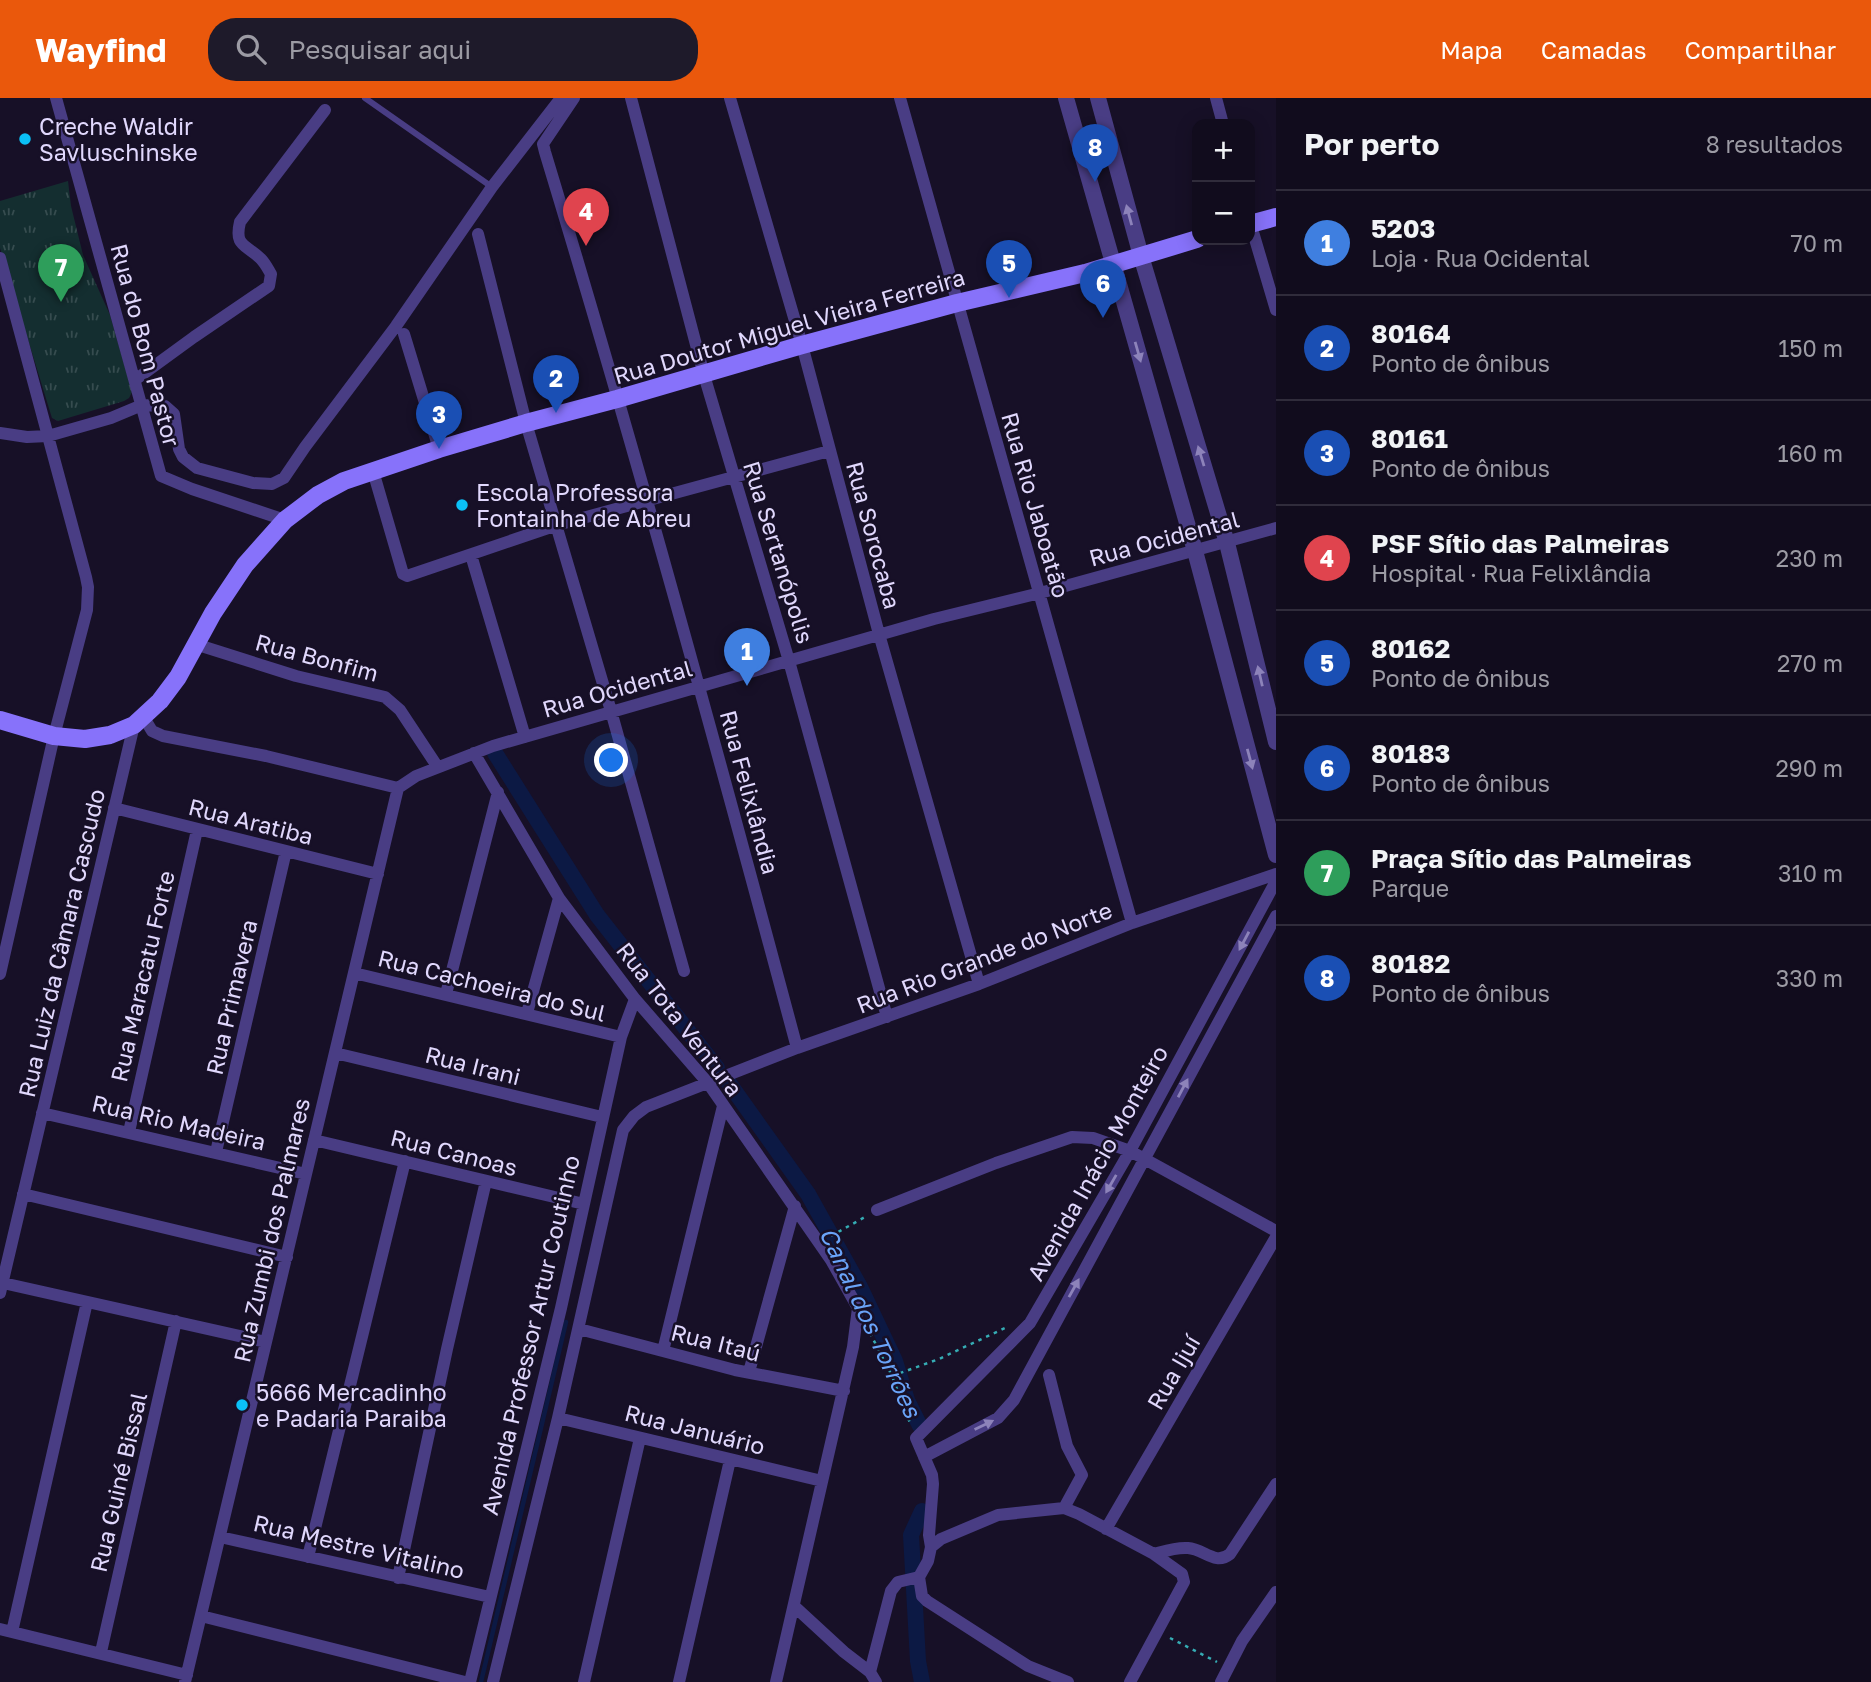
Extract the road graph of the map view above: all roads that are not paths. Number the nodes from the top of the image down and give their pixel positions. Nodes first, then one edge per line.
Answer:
1 (55, 98) edge
2 (365, 98) edge
3 (561, 98) edge
4 (574, 98) edge
5 (631, 98) edge
6 (730, 98) edge
7 (900, 98) edge
8 (1066, 98) edge
9 (1098, 98) edge
10 (1216, 98) edge
11 (326, 110) dead end
12 (1222, 119) edge
13 (492, 187) junction
14 (1276, 217) edge
15 (1255, 222) edge
16 (478, 234) dead end
17 (1192, 240) edge
18 (1255, 240) edge
19 (1140, 256) junction
20 (0, 258) edge
21 (1112, 265) junction
22 (957, 303) junction
23 (1276, 310) edge
24 (404, 334) dead end
25 (802, 345) junction
26 (705, 374) junction
27 (135, 380) junction
28 (617, 399) junction
29 (142, 405) junction
30 (526, 423) junction
31 (0, 433) edge
32 (48, 436) junction
33 (439, 449) junction
34 (829, 451) junction
35 (373, 471) junction
36 (734, 476) junction
37 (648, 502) junction
38 (285, 520) junction
39 (557, 525) junction
40 (1276, 528) edge
41 (1227, 543) junction
42 (1195, 551) junction
43 (471, 555) junction
44 (1040, 593) junction
45 (879, 634) junction
46 (195, 644) junction
47 (789, 661) junction
48 (700, 686) junction
49 (611, 711) junction
50 (0, 720) edge
51 (138, 720) junction
52 (54, 736) junction
53 (525, 737) junction
54 (1276, 742) edge
55 (474, 752) junction
56 (437, 766) junction
57 (398, 789) junction
58 (498, 792) junction
59 (114, 808) junction
60 (197, 830) junction
61 (286, 851) junction
62 (1276, 855) edge
63 (378, 874) junction
64 (1276, 874) edge
65 (1276, 881) edge
66 (559, 898) junction
67 (1276, 916) edge
68 (1132, 923) junction
69 (684, 971) dead end
70 (354, 973) junction
71 (0, 974) edge
72 (979, 984) junction
73 (446, 995) junction
74 (635, 999) junction
75 (527, 1013) junction
76 (887, 1017) junction
77 (621, 1037) junction
78 (797, 1048) junction
79 (335, 1053) junction
80 (708, 1083) junction
81 (723, 1106) junction
82 (42, 1112) junction
83 (602, 1117) junction
84 (128, 1132) junction
85 (314, 1140) junction
86 (1130, 1151) junction
87 (216, 1152) junction
88 (1145, 1159) junction
89 (405, 1161) junction
90 (306, 1174) junction
91 (486, 1181) junction
92 (23, 1194) junction
93 (584, 1205) junction
94 (795, 1206) junction
95 (877, 1210) road end
96 (1276, 1231) edge
97 (1276, 1237) edge
98 (287, 1257) junction
99 (1, 1288) edge
100 (87, 1301) junction
101 (176, 1321) junction
102 (579, 1329) junction
103 (266, 1342) junction
104 (663, 1351) junction
105 (749, 1372) junction
106 (1049, 1375) dead end
107 (844, 1391) junction
108 (558, 1418) junction
109 (640, 1438) junction
110 (924, 1457) junction
111 (730, 1460) junction
112 (822, 1481) junction
113 (1276, 1484) edge
114 (1063, 1508) junction
115 (1106, 1529) junction
116 (220, 1537) junction
117 (931, 1547) junction
118 (1154, 1554) junction
119 (307, 1557) junction
120 (398, 1578) junction
121 (917, 1578) junction
122 (1276, 1592) edge
123 (490, 1597) junction
124 (794, 1606) junction
125 (201, 1616) junction
126 (6, 1630) edge
127 (100, 1652) junction
128 (873, 1677) edge
129 (186, 1678) edge
130 (465, 1682) edge
131 (470, 1682) edge
132 (493, 1682) edge
133 (584, 1682) edge
134 (679, 1682) edge
135 (776, 1682) edge
136 (1068, 1682) edge
137 (1130, 1682) edge
138 (1221, 1682) edge

1 - 27 street, Rua do Bom Pastor
2 - 13 lane
3 - 13 street
4 - 28 street, Rua Felixlândia
5 - 26 street, Rua Sertanópolis
6 - 25 street, Rua Sorocaba
7 - 22 street, Rua Rio Jaboatão
8 - 21 street
19 -> 9 street
10 - 12 street
11 - 27 street
13 - 29 street
14 - 15 main road
16 - 30 street
17 - 19 main road, Rua Doutor Miguel Vieira Ferreira
18 - 23 street
19 - 21 main road, Rua Doutor Miguel Vieira Ferreira
41 -> 19 street
20 - 32 street
21 - 22 main road, Rua Doutor Miguel Vieira Ferreira
21 -> 42 street
22 - 25 main road, Rua Doutor Miguel Vieira Ferreira
22 - 44 street, Rua Rio Jaboatão
24 - 33 street
25 - 26 main road, Rua Doutor Miguel Vieira Ferreira
25 - 34 street, Rua Sorocaba
26 - 28 main road, Rua Doutor Miguel Vieira Ferreira
26 - 36 street, Rua Sertanópolis
27 - 29 street, Rua do Bom Pastor
28 - 30 main road, Rua Doutor Miguel Vieira Ferreira
28 - 37 street, Rua Felixlândia
29 - 32 street
29 - 38 street, Rua do Bom Pastor
30 - 33 main road, Rua Doutor Miguel Vieira Ferreira
30 - 39 street
31 - 32 street
32 - 52 street
33 - 35 main road, Rua Doutor Miguel Vieira Ferreira
34 - 36 street
34 - 45 street, Rua Sorocaba
35 - 38 main road, Rua Doutor Miguel Vieira Ferreira
35 - 43 street
36 - 37 street
36 - 47 street, Rua Sertanópolis
37 - 39 street
37 - 48 street, Rua Felixlândia
38 - 46 main road, Rua Doutor Miguel Vieira Ferreira
39 - 43 street
39 - 49 street
40 - 41 street, Rua Ocidental
41 - 42 street, Rua Ocidental
54 -> 41 street
42 - 44 street, Rua Ocidental
42 -> 62 street
43 - 53 street
44 - 45 street, Rua Ocidental
44 - 68 street, Rua Rio Jaboatão
45 - 47 street, Rua Ocidental
45 - 72 street, Rua Sorocaba
46 - 51 main road, Rua Doutor Miguel Vieira Ferreira
46 - 56 street, Rua Bonfim
47 - 48 street, Rua Ocidental
47 - 76 street, Rua Sertanópolis
48 - 49 street, Rua Ocidental
48 - 78 street, Rua Felixlândia
49 - 53 street, Rua Ocidental
49 - 69 street
50 - 52 main road, Rua Doutor Miguel Vieira Ferreira
51 - 52 main road, Rua Doutor Miguel Vieira Ferreira
51 - 57 street
51 - 59 street, Rua Luiz da Câmara Cascudo
52 - 71 street
53 - 55 street, Rua Ocidental
55 - 56 street, Rua Ocidental
55 - 58 street, Rua Tota Ventura
56 - 57 street, Rua Ocidental
57 - 63 street, Rua Zumbi dos Palmares
58 - 66 street, Rua Tota Ventura
58 - 73 street
59 - 60 street, Rua Aratiba
59 - 82 street, Rua Luiz da Câmara Cascudo
60 - 61 street, Rua Aratiba
60 - 84 street, Rua Maracatu Forte
61 - 63 street, Rua Aratiba
61 - 87 street, Rua Primavera
63 - 70 street, Rua Zumbi dos Palmares
64 - 68 street, Rua Rio Grande do Norte
65 -> 86 street, Avenida Inácio Monteiro
66 - 74 street, Rua Tota Ventura
66 - 75 street
88 -> 67 street, Avenida Inácio Monteiro
68 - 72 street, Rua Rio Grande do Norte
70 - 73 street, Rua Cachoeira do Sul
70 - 79 street, Rua Zumbi dos Palmares
72 - 76 street, Rua Rio Grande do Norte
73 - 75 street, Rua Cachoeira do Sul
74 - 77 street, Avenida Professor Artur Coutinho
74 - 80 street, Rua Tota Ventura
75 - 77 street, Rua Cachoeira do Sul
76 - 78 street, Rua Rio Grande do Norte
77 - 83 street, Avenida Professor Artur Coutinho
78 - 80 street, Rua Rio Grande do Norte
79 - 83 street, Rua Irani
79 - 85 street, Rua Zumbi dos Palmares
80 - 81 street, Rua Tota Ventura
80 - 102 street, Avenida Professor Artur Coutinho
81 - 94 street, Rua Tota Ventura
81 - 104 street
82 - 84 street, Rua Rio Madeira
82 - 92 street, Rua Luiz da Câmara Cascudo
83 - 93 street, Avenida Professor Artur Coutinho
84 - 87 street, Rua Rio Madeira
85 - 89 street, Rua Canoas
85 - 90 street, Rua Zumbi dos Palmares
86 - 88 street
86 - 95 street
86 -> 110 street, Avenida Inácio Monteiro
87 - 90 street, Rua Rio Madeira
88 - 96 street
110 -> 88 street, Avenida Inácio Monteiro
89 - 91 street, Rua Canoas
89 - 119 street
90 - 98 street, Rua Zumbi dos Palmares
91 - 93 street, Rua Canoas
91 - 120 street
92 - 98 street
92 - 99 street, Rua Luiz da Câmara Cascudo
93 - 123 street, Avenida Professor Artur Coutinho
94 - 105 street
94 - 107 street, Rua Tota Ventura
97 - 115 street, Rua Ijuí
98 - 103 street, Rua Zumbi dos Palmares
99 - 100 street
100 - 101 street
100 - 126 street
101 - 103 street
101 - 127 street, Rua Guiné Bissal
102 - 104 street, Rua Itaú
102 - 108 street, Avenida Professor Artur Coutinho
103 - 116 street, Rua Zumbi dos Palmares
104 - 105 street, Rua Itaú
105 - 107 street, Rua Itaú
106 - 114 street
107 - 112 street, Rua Tota Ventura
108 - 109 street, Rua Januário
108 - 132 street, Avenida Professor Artur Coutinho
109 - 111 street, Rua Januário
109 - 133 street
110 - 117 street
111 - 112 street, Rua Januário
111 - 134 street
112 - 124 street, Rua Tota Ventura
113 - 118 street
114 - 115 street
114 - 117 street
115 - 118 street
116 - 119 street, Rua Mestre Vitalino
116 - 125 street, Rua Zumbi dos Palmares
117 - 121 street
118 - 137 street
119 - 120 street, Rua Mestre Vitalino
120 - 123 street, Rua Mestre Vitalino
121 - 128 street
121 - 136 street
122 - 138 street
123 - 131 street, Avenida Professor Artur Coutinho
124 - 128 street
124 - 135 street, Rua Tota Ventura
125 - 129 street, Rua Zumbi dos Palmares
125 - 130 street
126 - 127 street
127 - 129 street

